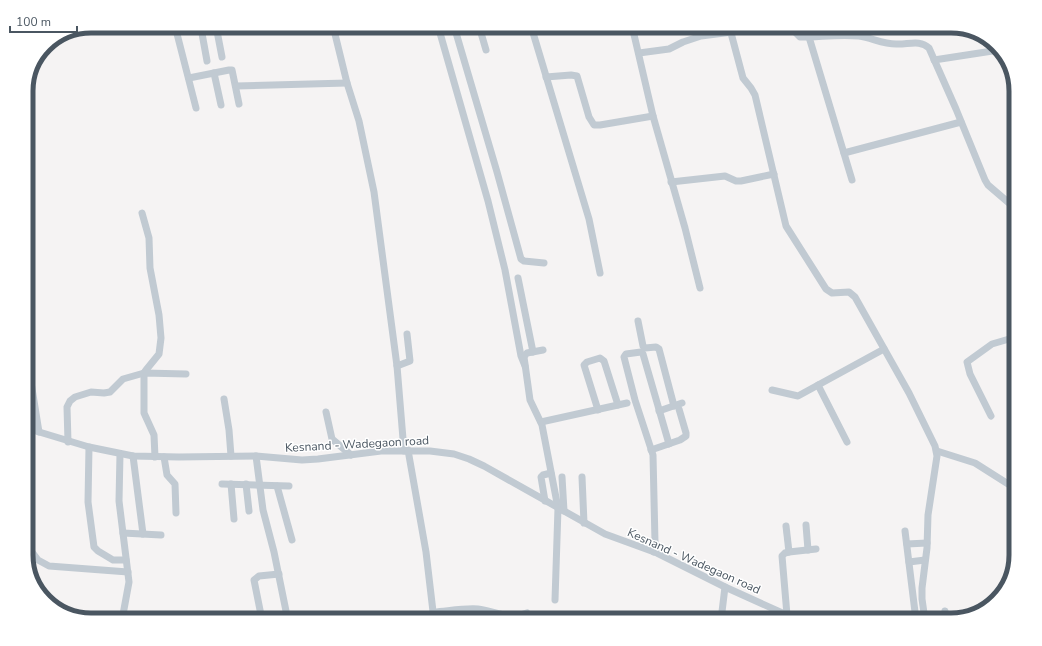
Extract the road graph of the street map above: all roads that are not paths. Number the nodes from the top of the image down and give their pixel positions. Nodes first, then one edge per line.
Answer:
1 (177, 33) edge
2 (201, 33) edge
3 (217, 33) edge
4 (335, 33) edge
5 (440, 33) edge
6 (456, 33) edge
7 (481, 33) edge
8 (533, 33) edge
9 (634, 33) edge
10 (731, 33) joint
11 (798, 33) edge
12 (809, 36) junction
13 (486, 50) dead end
14 (993, 51) edge
15 (639, 53) junction
16 (222, 57) dead end
17 (934, 60) junction
18 (206, 61) dead end
19 (214, 73) junction
20 (546, 77) junction
21 (189, 78) junction
22 (347, 83) junction
23 (236, 86) junction
24 (239, 104) dead end
25 (221, 105) dead end
26 (196, 108) dead end
27 (653, 116) junction
28 (961, 122) junction
29 (844, 153) junction
30 (774, 174) junction
31 (852, 180) dead end
32 (671, 182) junction
33 (1009, 203) edge
34 (142, 212) dead end
35 (544, 263) dead end
36 (600, 273) dead end
37 (518, 278) dead end
38 (700, 288) dead end
39 (638, 321) dead end
40 (407, 334) dead end
41 (1009, 339) edge
42 (884, 349) junction
43 (543, 350) dead end
44 (643, 350) junction
45 (533, 352) junction
46 (397, 366) junction
47 (526, 366) junction
48 (144, 373) junction
49 (186, 374) dead end
50 (818, 385) junction
51 (772, 390) dead end
52 (33, 395) edge
53 (224, 399) dead end
54 (627, 403) dead end
55 (618, 405) junction
56 (678, 406) junction
57 (598, 410) junction
58 (659, 411) junction
59 (326, 412) dead end
60 (991, 416) dead end
61 (541, 422) junction
62 (33, 430) edge
63 (39, 432) junction
64 (68, 442) junction
65 (847, 442) dead end
66 (669, 444) junction
67 (89, 447) junction
68 (406, 450) junction
69 (651, 450) junction
70 (937, 451) junction
71 (120, 454) junction
72 (351, 455) junction
73 (133, 456) junction
74 (231, 456) junction
75 (256, 456) junction
76 (155, 457) junction
77 (164, 457) junction
78 (551, 473) junction
79 (562, 477) dead end
80 (582, 477) dead end
81 (222, 484) dead end
82 (231, 484) junction
83 (246, 484) junction
84 (259, 485) junction
85 (1009, 485) edge
86 (277, 486) junction
87 (289, 486) dead end
88 (545, 501) junction
89 (561, 510) junction
90 (249, 511) dead end
91 (176, 513) dead end
92 (234, 519) dead end
93 (584, 523) junction
94 (806, 524) dead end
95 (786, 526) dead end
96 (905, 531) dead end
97 (123, 533) junction
98 (142, 534) junction
99 (161, 535) dead end
100 (292, 540) dead end
101 (907, 544) junction
102 (927, 544) junction
103 (816, 549) dead end
104 (808, 550) junction
105 (654, 552) junction
106 (789, 552) junction
107 (33, 553) edge
108 (126, 560) junction
109 (925, 560) junction
110 (909, 562) junction
111 (128, 572) junction
112 (279, 574) junction
113 (725, 587) junction
114 (555, 600) dead end
115 (922, 601) junction
116 (914, 603) junction
117 (286, 611) dead end
118 (434, 612) joint
119 (123, 613) edge
120 (261, 613) edge
121 (495, 613) edge
122 (722, 613) edge
123 (783, 613) edge
124 (787, 613) edge
125 (915, 613) edge
126 (924, 613) edge

1 - 21 street
2 - 18 street
3 - 16 street
4 - 22 street
5 - 47 street
6 - 35 street
7 - 13 street
8 - 20 street
9 - 15 street
10 - 15 street
10 - 30 street
11 - 12 street
12 - 17 street
12 - 29 street
14 - 17 street
15 - 27 street
17 - 28 street
19 - 21 street
19 - 23 street
19 - 25 street
20 - 27 street
20 - 36 street
21 - 26 street
22 - 23 street
22 - 46 street
23 - 24 street
27 - 32 street
28 - 29 street
28 - 33 street
29 - 31 street
30 - 32 street
30 - 42 street
32 - 38 street
34 - 48 street
37 - 45 street
39 - 44 street
40 - 46 street
41 - 60 street
42 - 50 street
42 - 70 street
43 - 45 street
44 - 56 street
44 - 58 street
44 - 69 street
45 - 47 street
46 - 68 street
47 - 61 street
48 - 49 street
48 - 64 street
48 - 76 street
50 - 51 street
50 - 65 street
52 - 63 street
53 - 74 street
54 - 55 street
55 - 57 street
55 - 57 street
56 - 58 street
56 - 66 street
57 - 61 street
58 - 66 street
59 - 72 street
61 - 78 street
62 - 63 street, Kesnand - Wadegaon road
63 - 64 street, Kesnand - Wadegaon road
64 - 67 street, Kesnand - Wadegaon road
66 - 69 street
67 - 71 street, Kesnand - Wadegaon road
67 - 108 street
68 - 72 street, Kesnand - Wadegaon road
68 - 88 street, Kesnand - Wadegaon road
68 - 118 street
69 - 105 street
70 - 85 street
70 - 102 street
71 - 73 street, Kesnand - Wadegaon road
71 - 97 street
72 - 75 street, Kesnand - Wadegaon road
73 - 76 street, Kesnand - Wadegaon road
73 - 98 street
74 - 75 street, Kesnand - Wadegaon road
74 - 77 street, Kesnand - Wadegaon road
75 - 84 street
76 - 77 street, Kesnand - Wadegaon road
77 - 91 street
78 - 88 street
78 - 89 street
79 - 89 street
80 - 93 street
81 - 82 street
82 - 83 street
82 - 92 street
83 - 84 street
83 - 90 street
84 - 86 street
84 - 112 street
86 - 87 street
86 - 100 street
88 - 89 street, Kesnand - Wadegaon road
89 - 93 street, Kesnand - Wadegaon road
89 - 114 street
93 - 105 street, Kesnand - Wadegaon road
94 - 104 street
95 - 106 street
96 - 101 street
97 - 98 street
97 - 108 street
98 - 99 street
101 - 102 street
101 - 110 street
102 - 109 street
103 - 104 street
104 - 106 street
105 - 113 street, Kesnand - Wadegaon road
106 - 124 street
107 - 111 street
108 - 111 street
109 - 110 street
109 - 115 street
110 - 116 street
111 - 119 street
112 - 117 street
112 - 120 street
113 - 122 street
113 - 123 street, Kesnand - Wadegaon road
115 - 116 street
115 - 126 street
116 - 125 street
118 - 121 street

